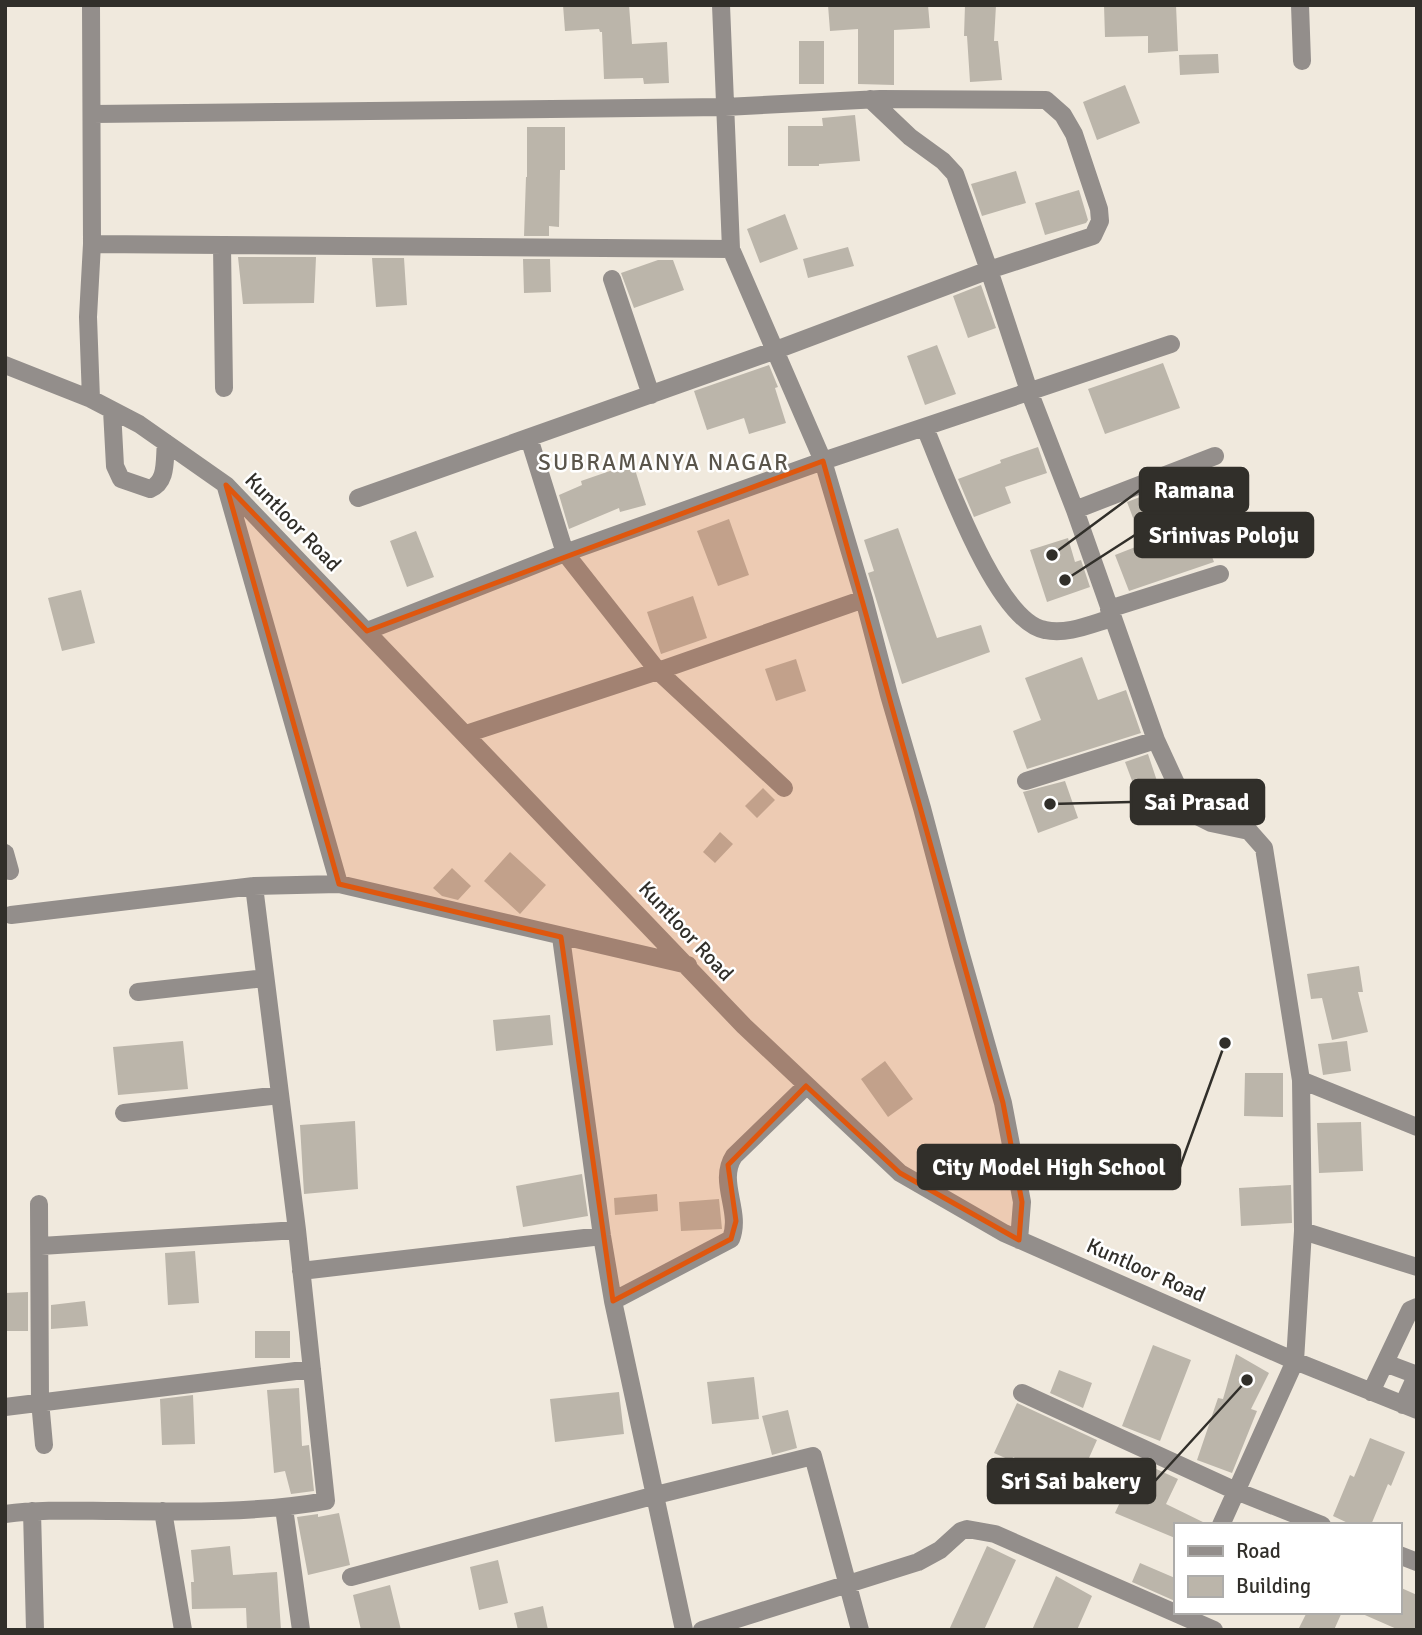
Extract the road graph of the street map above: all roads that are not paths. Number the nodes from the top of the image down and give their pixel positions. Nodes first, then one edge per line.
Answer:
1 (91, 5) edge
2 (721, 5) edge
3 (1300, 5) edge
4 (1302, 61) dead end
5 (870, 99) junction
6 (725, 107) junction
7 (93, 114) junction
8 (92, 244) junction
9 (222, 246) junction
10 (731, 249) junction
11 (989, 270) junction
12 (612, 279) dead end
13 (1171, 344) dead end
14 (776, 351) junction
15 (5, 365) edge
16 (224, 388) dead end
17 (1029, 391) junction
18 (651, 395) junction
19 (91, 400) junction
20 (112, 410) junction
21 (925, 428) junction
22 (528, 438) junction
23 (166, 443) junction
24 (1215, 456) dead end
25 (823, 461) junction
26 (226, 485) junction
27 (358, 498) dead end
28 (1075, 510) junction
29 (565, 553) junction
30 (1220, 574) dead end
31 (864, 599) junction
32 (1111, 613) junction
33 (367, 631) junction
34 (658, 671) junction
35 (466, 734) junction
36 (1156, 740) junction
37 (1026, 781) dead end
38 (784, 788) dead end
39 (5, 853) edge
40 (10, 871) dead end
41 (339, 884) junction
42 (254, 886) junction
43 (11, 915) dead end
44 (561, 937) junction
45 (688, 965) junction
46 (265, 978) junction
47 (138, 992) dead end
48 (1301, 1080) junction
49 (806, 1086) junction
50 (280, 1095) junction
51 (124, 1113) dead end
52 (1417, 1127) edge
53 (39, 1204) dead end
54 (297, 1230) junction
55 (1303, 1230) junction
56 (602, 1236) junction
57 (1018, 1240) junction
58 (41, 1247) junction
59 (1417, 1267) edge
60 (301, 1271) junction
61 (613, 1301) junction
62 (1417, 1307) edge
63 (1295, 1360) junction
64 (1385, 1363) junction
65 (312, 1368) junction
66 (1417, 1375) edge
67 (1371, 1392) junction
68 (1022, 1393) dead end
69 (40, 1401) junction
70 (5, 1407) edge
71 (1410, 1408) edge
72 (44, 1445) dead end
73 (1236, 1491) junction
74 (656, 1495) junction
75 (284, 1508) junction
76 (32, 1511) junction
77 (163, 1511) junction
78 (5, 1514) edge
79 (1222, 1523) edge
80 (1317, 1523) edge
81 (351, 1577) dead end
82 (848, 1586) junction
83 (1180, 1619) edge
84 (35, 1630) edge
85 (183, 1630) edge
86 (301, 1630) edge
87 (684, 1630) edge
88 (702, 1630) edge
89 (860, 1630) edge
90 (1214, 1630) edge

1 - 7 street
2 - 6 street
3 - 4 street
5 - 6 street
5 - 11 street
5 - 11 street
6 - 7 street
6 - 10 street
7 - 8 street
8 - 9 street
8 - 19 street
9 - 10 street
9 - 16 street
10 - 14 street
11 - 14 street
11 - 17 street
12 - 18 street
13 - 17 street
14 - 18 street
14 - 25 street
15 - 19 street, Kuntloor Road
17 - 21 street
17 - 28 street
18 - 22 street
19 - 20 street, Kuntloor Road
20 - 23 street, Kuntloor Road
20 - 23 street
21 - 25 street
21 - 32 street
22 - 27 street
22 - 29 street
23 - 26 street, Kuntloor Road
24 - 28 street
25 - 29 street
25 - 31 street
26 - 33 street, Kuntloor Road
26 - 41 street
28 - 32 street
29 - 33 street
29 - 34 street
30 - 32 street
31 - 34 street
31 - 57 street
32 - 36 street
33 - 35 street, Kuntloor Road
34 - 35 street
34 - 38 street
35 - 45 street, Kuntloor Road
36 - 37 street
36 - 48 street
39 - 40 street
41 - 42 street
41 - 44 street
42 - 43 street
42 - 46 street
44 - 45 street
44 - 56 street
45 - 49 street, Kuntloor Road
46 - 47 street
46 - 50 street
48 - 52 street
48 - 55 street
49 - 57 street, Kuntloor Road
49 - 61 street
50 - 51 street
50 - 54 street
53 - 58 street
54 - 58 street
54 - 60 street
55 - 59 street
55 - 63 street
56 - 60 street
56 - 61 street
57 - 63 street, Kuntloor Road
58 - 69 street
60 - 65 street
61 - 74 street
62 - 64 street
63 - 67 street, Kuntloor Road
63 - 73 street
64 - 66 street
64 - 67 street
65 - 69 street
65 - 75 street
66 - 71 street
67 - 71 street, Kuntloor Road
68 - 73 street
69 - 70 street
69 - 72 street
73 - 79 street
73 - 80 street
74 - 81 street
74 - 82 street
74 - 87 street
75 - 77 street
75 - 86 street
76 - 77 street
76 - 78 street
76 - 84 street
77 - 85 street
82 - 83 street
82 - 88 street
82 - 89 street
83 - 90 street

